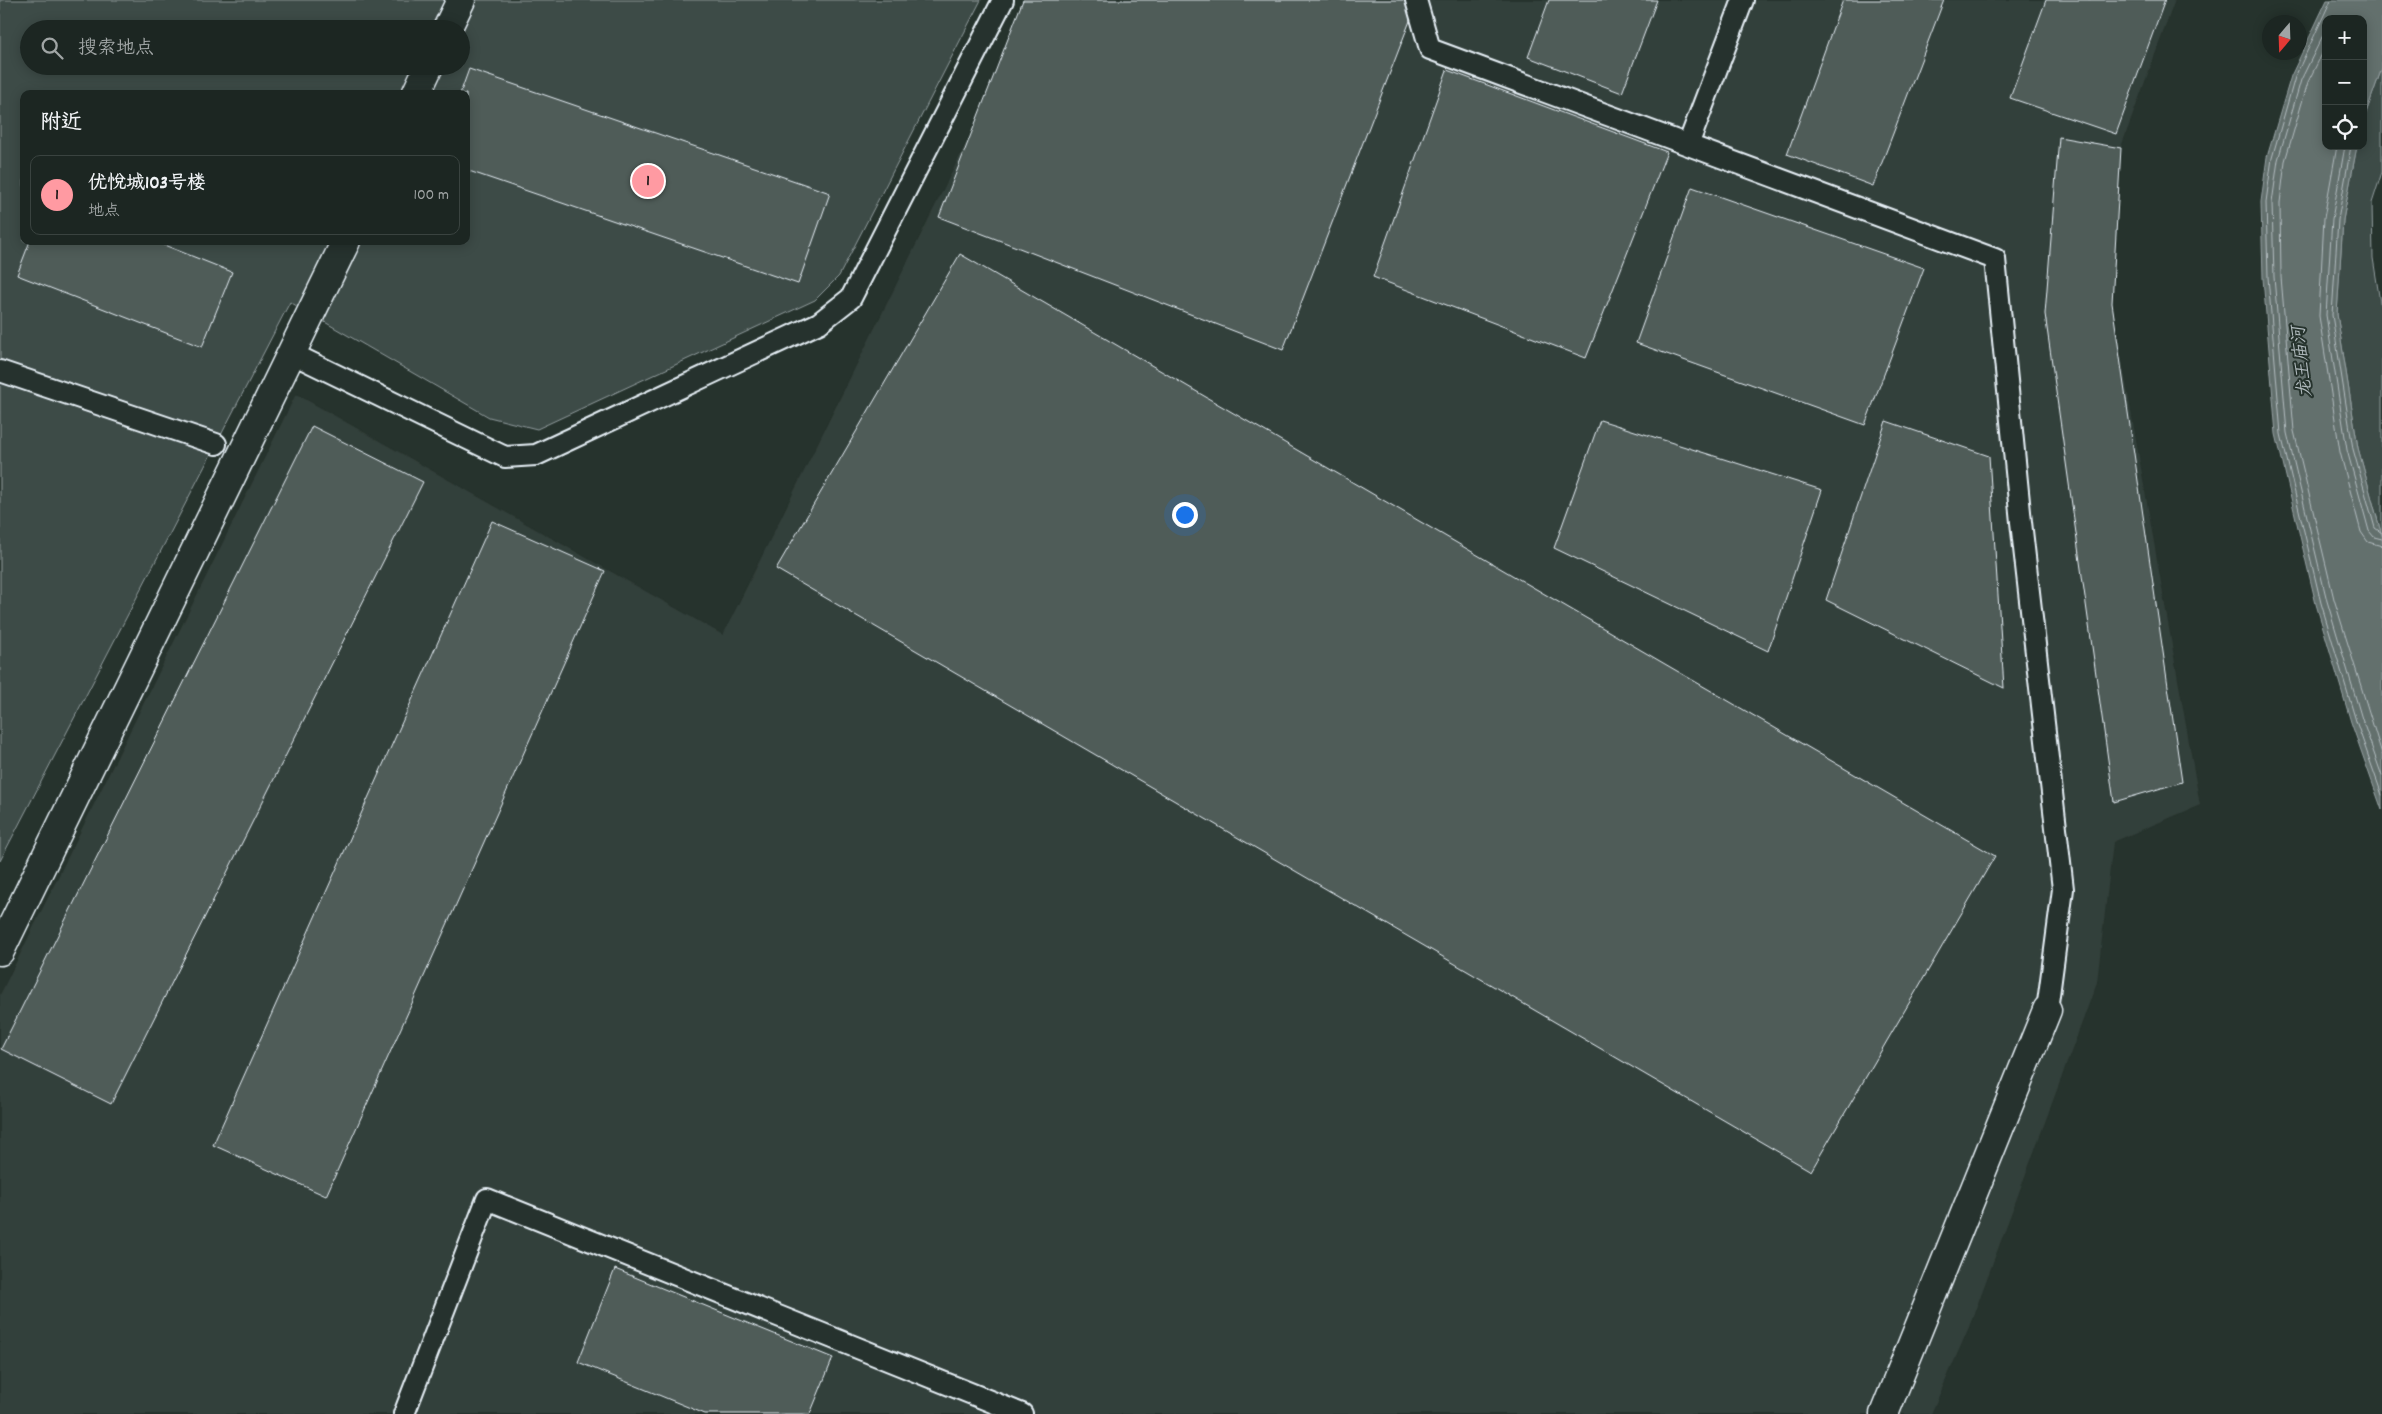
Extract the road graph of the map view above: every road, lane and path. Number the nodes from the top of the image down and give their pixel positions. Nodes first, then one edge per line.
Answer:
1 (461, 0) edge
2 (1003, 0) edge
3 (1416, 0) edge
4 (1743, 0) edge
5 (451, 20) edge
6 (425, 75) edge
7 (418, 90) edge
8 (1688, 145) junction
9 (344, 245) edge
10 (293, 354) junction
11 (0, 371) edge
12 (216, 444) dead end
13 (0, 950) edge
14 (2047, 1010) joint
15 (404, 1414) edge
16 (1022, 1414) edge
17 (1884, 1414) edge

1 - 5 street
2 - 10 lane
3 - 8 lane
4 - 8 lane
6 - 7 street
8 - 14 lane
9 - 10 street
10 - 13 street
11 - 12 lane
14 - 17 street
15 - 16 lane

